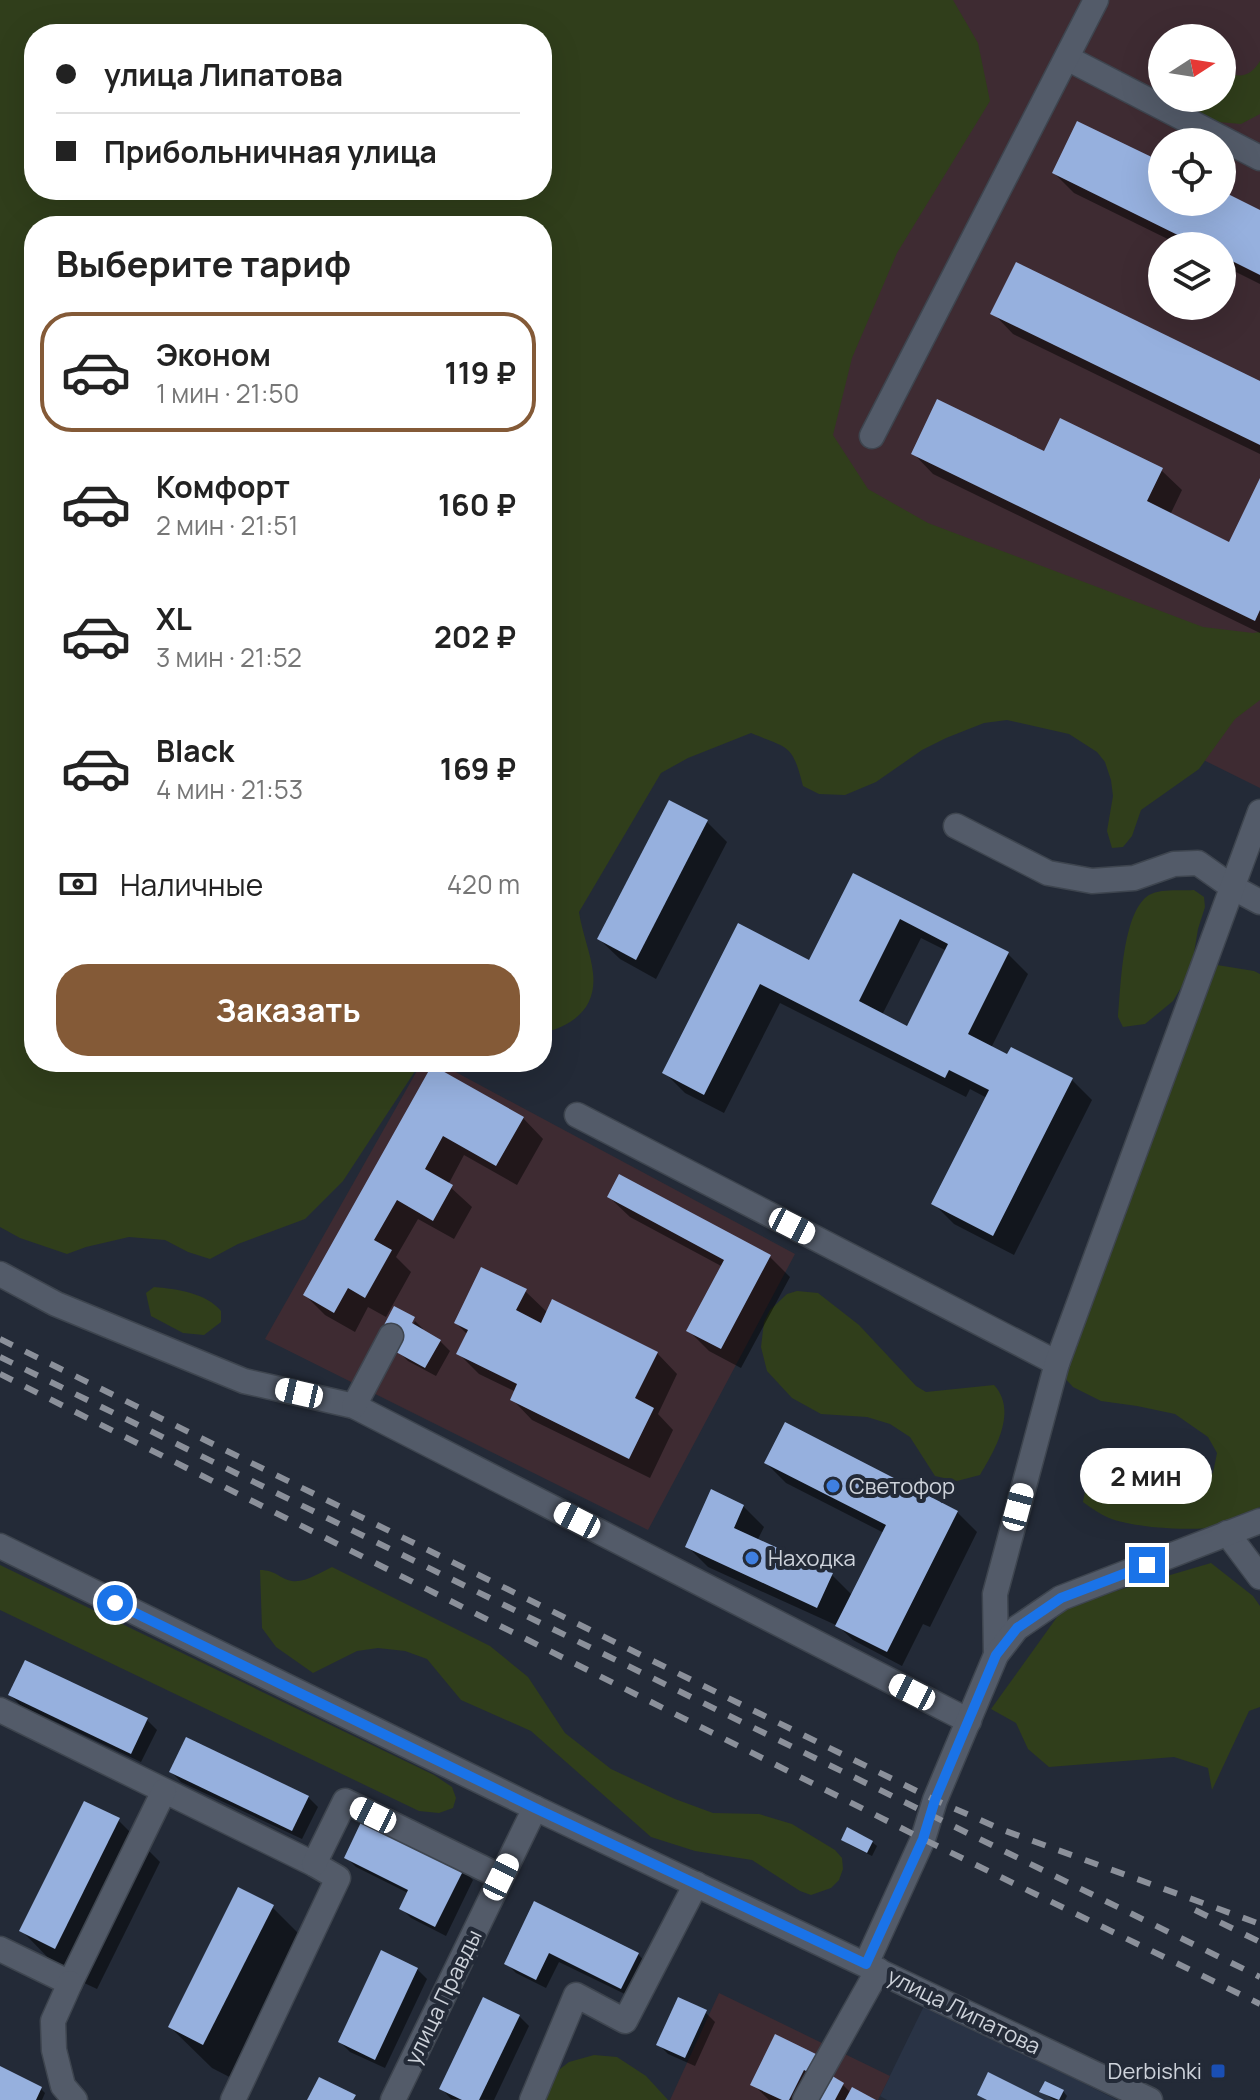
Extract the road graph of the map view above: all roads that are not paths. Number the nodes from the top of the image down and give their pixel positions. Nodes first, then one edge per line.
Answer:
1 (1096, 0) edge
2 (1067, 58) junction
3 (1260, 158) edge
4 (872, 436) dead end
5 (1260, 812) edge
6 (956, 826) dead end
7 (1232, 887) junction
8 (1260, 902) edge
9 (577, 1115) dead end
10 (0, 1274) edge
11 (391, 1336) dead end
12 (1057, 1363) junction
13 (354, 1406) junction
14 (1260, 1521) edge
15 (1227, 1533) junction
16 (0, 1546) edge
17 (1260, 1577) edge
18 (996, 1655) junction
19 (0, 1710) edge
20 (969, 1721) junction
21 (164, 1791) junction
22 (535, 1808) junction
23 (314, 1864) junction
24 (501, 1877) junction
25 (696, 1884) junction
26 (0, 1949) edge
27 (872, 1967) junction
28 (70, 1983) junction
29 (75, 2100) edge
30 (233, 2100) edge
31 (393, 2100) edge
32 (532, 2100) edge
33 (805, 2100) edge
34 (1150, 2100) edge

1 - 2 street
2 - 3 street
2 - 4 street
5 - 7 street
6 - 7 street
7 - 8 street
7 - 12 street
9 - 12 street
10 - 13 street
11 - 13 street
12 - 18 street
13 - 20 street
14 - 15 street
15 - 17 street
15 - 18 street
16 - 22 street, улица Липатова
18 - 20 street
19 - 21 street
20 - 27 street
21 - 23 street
21 - 28 street
22 - 24 street, улица Правды
22 - 25 street, улица Липатова
23 - 24 street
23 - 30 street
24 - 31 street, улица Правды
25 - 27 street, улица Липатова
25 - 32 street
26 - 28 street
27 - 33 street
27 - 34 street, улица Липатова
28 - 29 street

